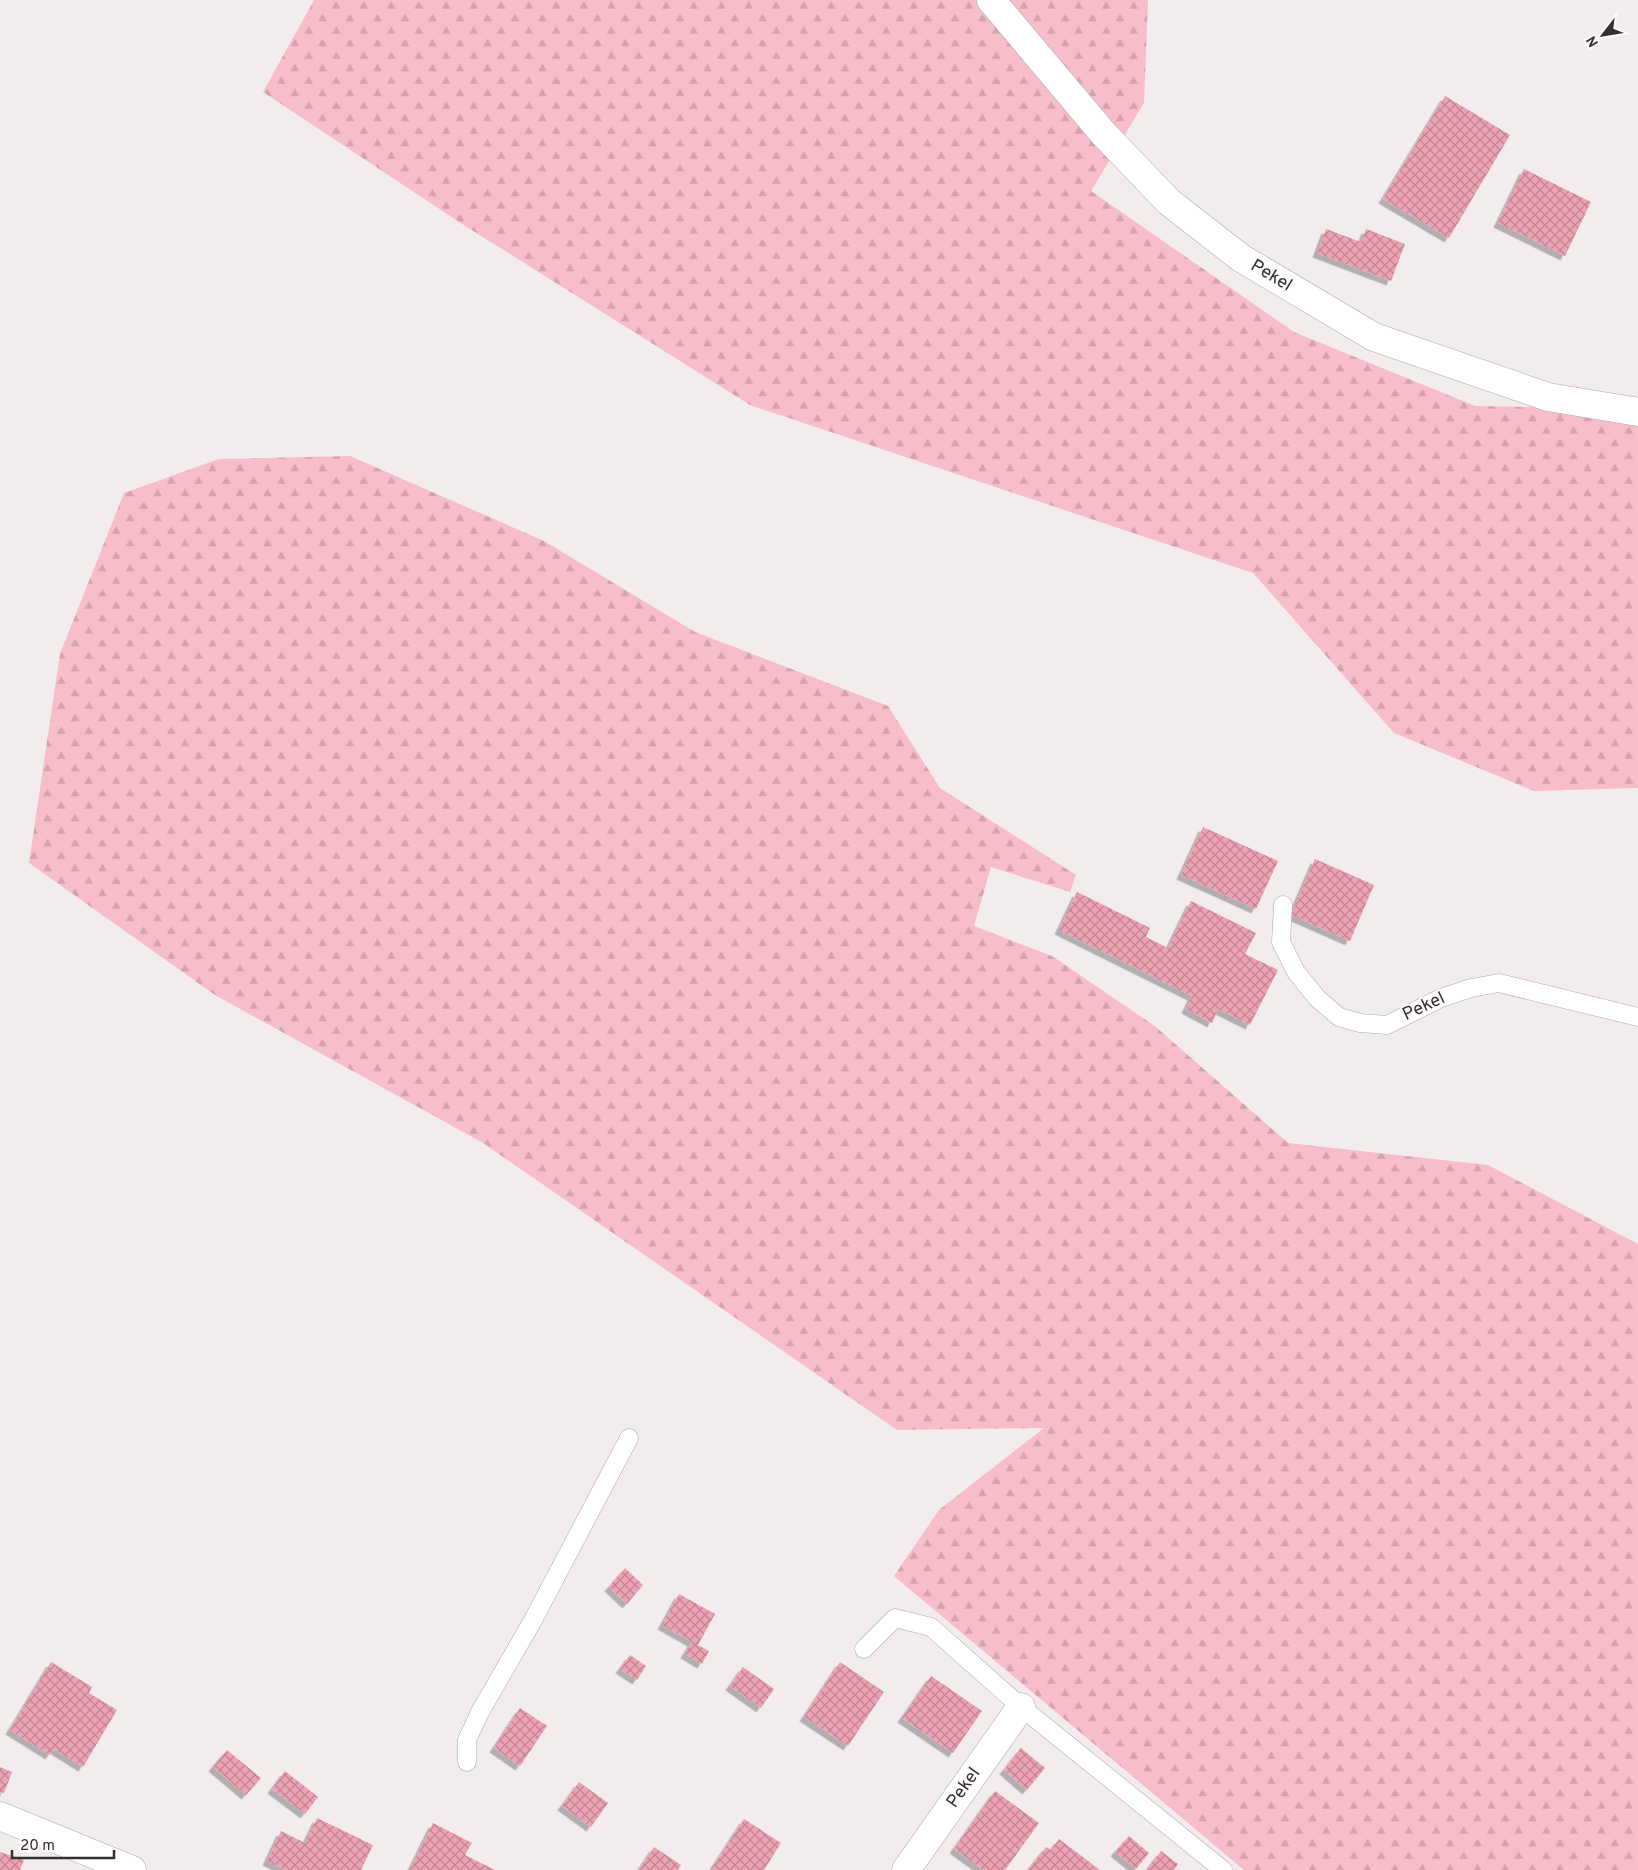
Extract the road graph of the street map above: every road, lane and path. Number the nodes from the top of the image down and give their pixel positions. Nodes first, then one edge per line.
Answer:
1 (991, 0) edge
2 (1638, 412) edge
3 (1283, 905) dead end
4 (1638, 1017) edge
5 (629, 1438) dead end
6 (864, 1649) dead end
7 (1022, 1707) junction
8 (467, 1762) dead end
9 (0, 1816) edge
10 (132, 1870) edge
11 (906, 1870) edge
12 (1223, 1870) edge

1 - 2 street, Pekel
3 - 4 lane, Pekel
5 - 8 lane
6 - 7 lane
7 - 11 street, Pekel
7 - 12 lane
9 - 10 street

